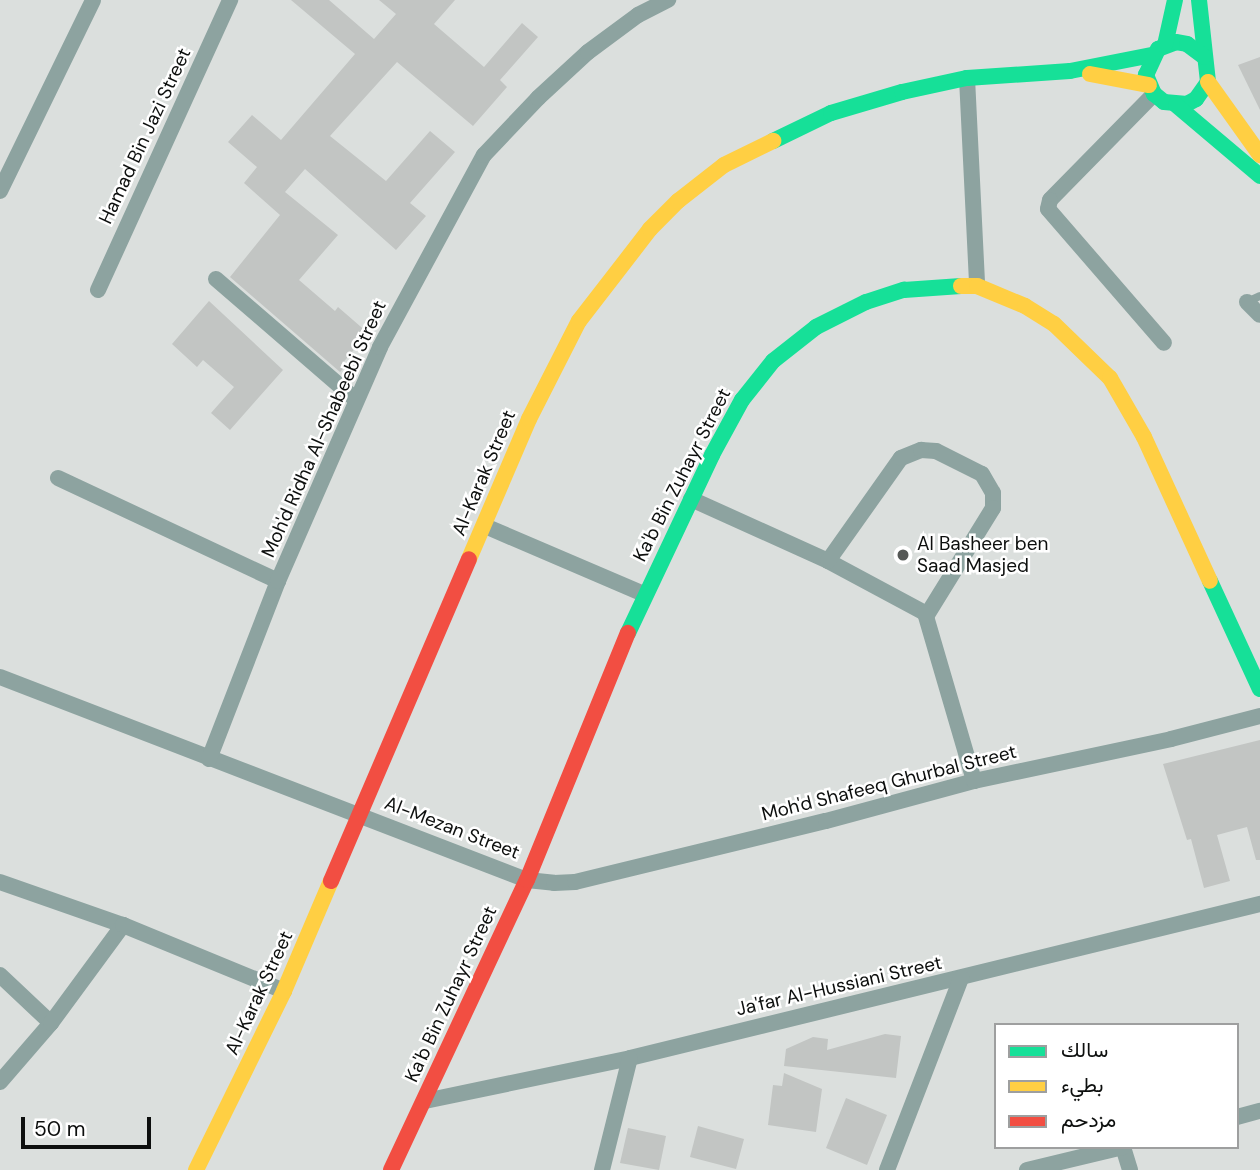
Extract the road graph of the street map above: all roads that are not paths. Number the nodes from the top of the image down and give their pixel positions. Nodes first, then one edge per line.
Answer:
1 (93, 0) edge
2 (230, 0) edge
3 (668, 0) edge
4 (1175, 0) edge
5 (1199, 0) edge
6 (1159, 50) junction
7 (1204, 57) junction
8 (1070, 71) junction
9 (967, 78) junction
10 (1208, 82) junction
11 (1151, 89) junction
12 (1177, 105) junction
13 (1260, 155) edge
14 (1260, 176) edge
15 (0, 191) edge
16 (216, 279) dead end
17 (976, 286) junction
18 (98, 290) dead end
19 (1254, 299) edge
20 (1260, 316) edge
21 (1164, 343) dead end
22 (356, 400) junction
23 (58, 478) dead end
24 (691, 499) junction
25 (485, 526) junction
26 (828, 561) junction
27 (278, 581) junction
28 (644, 594) junction
29 (927, 615) junction
30 (0, 677) edge
31 (1260, 690) edge
32 (1260, 716) edge
33 (209, 759) junction
34 (974, 781) junction
35 (361, 815) junction
36 (527, 880) junction
37 (0, 882) edge
38 (1260, 904) edge
39 (123, 925) junction
40 (0, 975) edge
41 (961, 978) junction
42 (284, 991) junction
43 (51, 1023) junction
44 (630, 1058) junction
45 (0, 1082) edge
46 (425, 1101) junction
47 (1260, 1111) edge
48 (1239, 1116) edge
49 (1115, 1149) edge
50 (1124, 1149) edge
51 (196, 1170) edge
52 (391, 1170) edge
53 (602, 1170) edge
54 (887, 1170) edge
55 (1027, 1170) edge
56 (1130, 1170) edge

1 - 15 street
2 - 18 street, Hamad Bin Jazi Street
3 - 22 street, Moh'd Ridha Al-Shabeebi Street
4 - 6 street
5 - 7 street
6 - 7 street
6 - 8 street, Al-Karak Street
6 - 11 street
7 - 10 street
8 - 9 street, Al-Karak Street
8 - 11 street, Al-Karak Street
9 - 17 street
9 - 25 street, Al-Karak Street
10 - 12 street
10 - 13 street
11 - 12 street
11 - 21 street
12 - 14 street
16 - 22 street
17 - 24 street, Ka'b Bin Zuhayr Street
17 - 31 street, Ka'b Bin Zuhayr Street
19 - 20 street
22 - 27 street, Moh'd Ridha Al-Shabeebi Street
23 - 27 street
24 - 26 street
24 - 28 street, Ka'b Bin Zuhayr Street
25 - 28 street
25 - 35 street, Al-Karak Street
26 - 29 street
26 - 29 street
27 - 33 street, Moh'd Ridha Al-Shabeebi Street
28 - 36 street, Ka'b Bin Zuhayr Street
29 - 34 street
30 - 33 street
32 - 34 street, Moh'd Shafeeq Ghurbal Street
33 - 35 street
34 - 36 street, Moh'd Shafeeq Ghurbal Street
35 - 36 street, Al-Mezan Street
35 - 42 street, Al-Karak Street
36 - 46 street, Ka'b Bin Zuhayr Street
37 - 39 street
38 - 41 street, Ja'far Al-Hussiani Street
39 - 42 street
39 - 43 street
40 - 43 street
41 - 44 street, Ja'far Al-Hussiani Street
41 - 54 street
42 - 51 street, Al-Karak Street
43 - 45 street
44 - 46 street, Ja'far Al-Hussiani Street
44 - 53 street
46 - 52 street, Ka'b Bin Zuhayr Street
47 - 48 street
49 - 55 street
50 - 56 street

